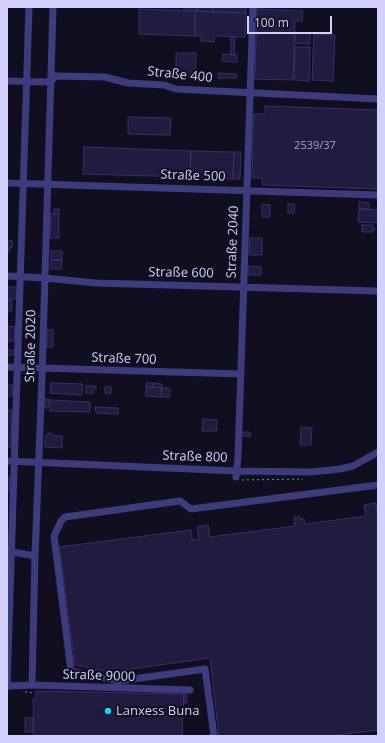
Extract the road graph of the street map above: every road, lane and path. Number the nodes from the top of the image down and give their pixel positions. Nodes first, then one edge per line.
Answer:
1 (29, 7) edge
2 (53, 7) edge
3 (253, 7) edge
4 (7, 81) edge
5 (27, 82) junction
6 (51, 82) junction
7 (250, 92) junction
8 (378, 99) edge
9 (7, 183) edge
10 (24, 183) junction
11 (48, 184) junction
12 (247, 190) junction
13 (378, 194) edge
14 (7, 276) edge
15 (21, 277) junction
16 (45, 278) junction
17 (244, 286) junction
18 (378, 291) edge
19 (7, 367) edge
20 (17, 367) junction
21 (42, 368) junction
22 (241, 374) junction
23 (378, 452) edge
24 (11, 461) edge
25 (39, 462) junction
26 (236, 474) junction
27 (378, 485) edge
28 (9, 551) edge
29 (35, 556) junction
30 (8, 636) edge
31 (32, 685) junction
32 (7, 687) edge
33 (190, 690) dead end
34 (214, 736) edge

1 - 5 lane
2 - 6 lane, Straße 2020
3 - 7 lane, Straße 2040
4 - 5 lane, Straße 400
5 - 6 lane, Straße 400
5 - 10 lane
6 - 7 lane, Straße 400
6 - 11 lane, Straße 2020
7 - 8 lane, Straße 400
7 - 12 lane, Straße 2040
9 - 10 lane, Straße 500
10 - 11 lane, Straße 500
10 - 15 lane
11 - 12 lane, Straße 500
11 - 16 lane, Straße 2020
12 - 13 lane, Straße 500
12 - 17 lane, Straße 2040
14 - 15 lane, Straße 600
15 - 16 lane, Straße 600
15 - 20 lane
16 - 17 lane, Straße 600
16 - 21 lane, Straße 2020
17 - 18 lane, Straße 600
17 - 22 lane, Straße 2040
19 - 20 lane, Straße 700
20 - 21 lane, Straße 700
20 - 24 lane
21 - 22 lane, Straße 700
21 - 25 lane, Straße 2020
22 - 26 lane, Straße 2040
23 - 26 lane, Straße 800
24 - 25 lane, Straße 800
24 - 28 lane
25 - 26 lane, Straße 800
25 - 29 lane, Straße 2020
27 - 34 lane
28 - 29 lane
28 - 30 lane
29 - 31 lane, Straße 2020
30 - 32 lane
31 - 32 lane, Straße 9000
31 - 33 lane, Straße 9000

